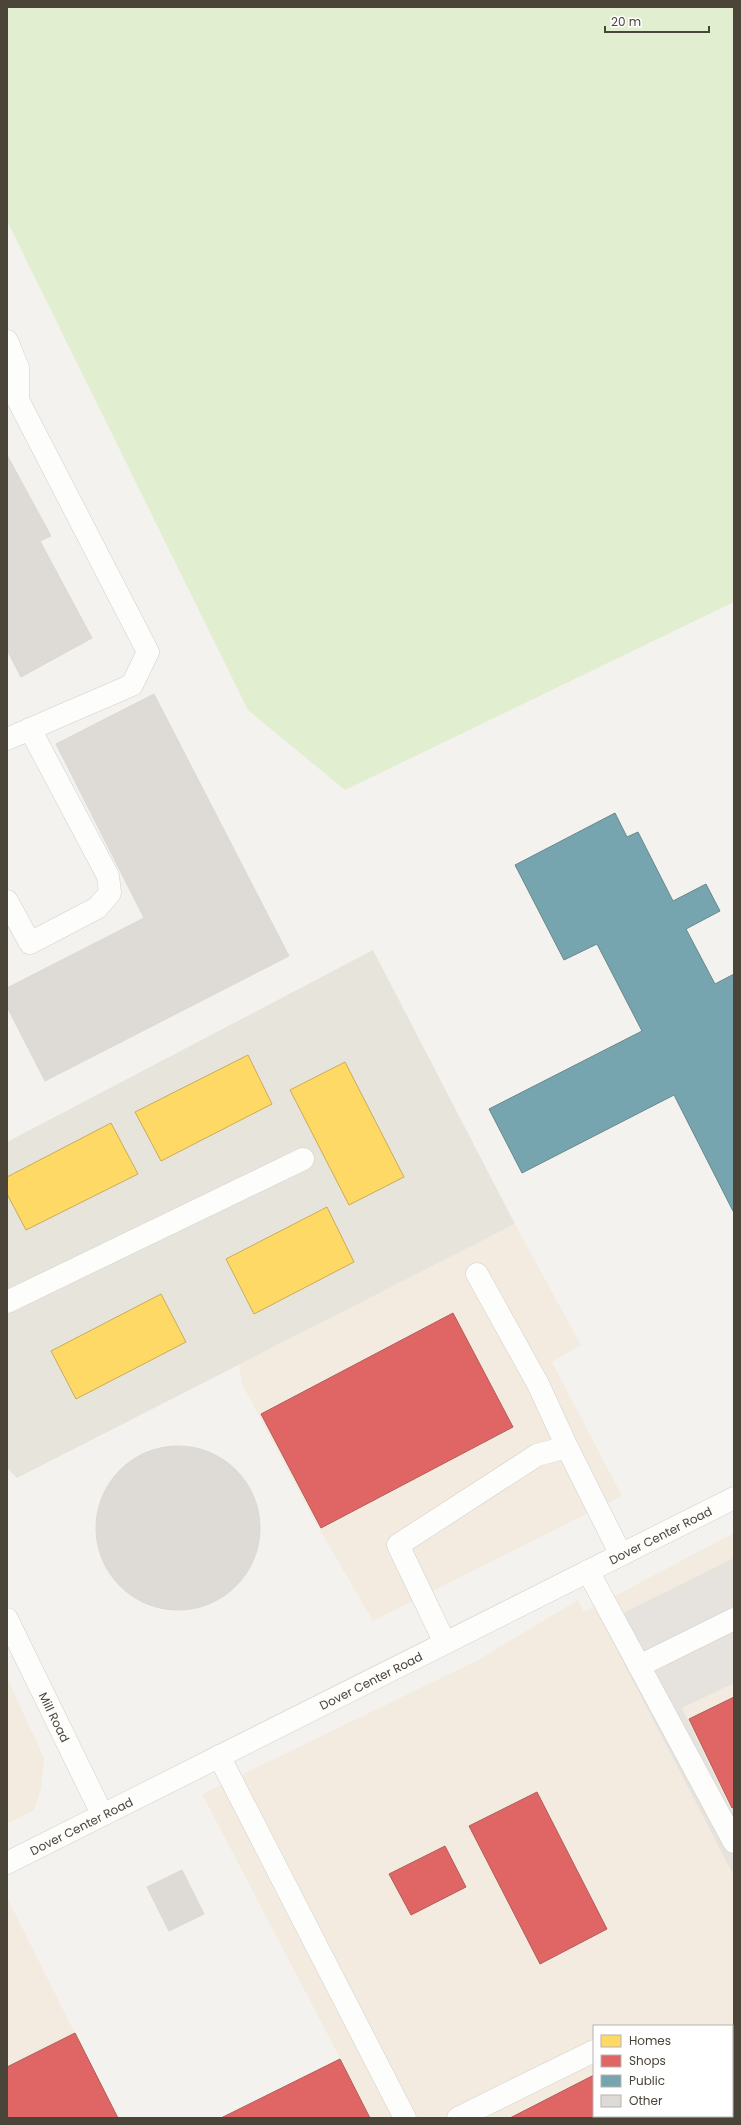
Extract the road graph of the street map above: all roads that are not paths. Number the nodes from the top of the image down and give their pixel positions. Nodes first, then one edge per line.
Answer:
1 (7, 341) edge
2 (30, 729) junction
3 (7, 739) edge
4 (7, 901) edge
5 (303, 1159) dead end
6 (477, 1274) dead end
7 (7, 1302) edge
8 (567, 1447) junction
9 (734, 1498) edge
10 (621, 1554) junction
11 (588, 1571) junction
12 (7, 1619) edge
13 (734, 1619) edge
14 (445, 1643) junction
15 (14, 1650) edge
16 (639, 1666) junction
17 (219, 1756) junction
18 (102, 1814) junction
19 (734, 1842) edge
20 (7, 1863) edge
21 (593, 2051) edge
22 (405, 2118) edge
23 (458, 2118) edge

1 - 2 street
2 - 3 street
2 - 4 street
5 - 7 street
6 - 8 street
8 - 10 street
8 - 14 street
9 - 10 street, Dover Center Road
10 - 11 street, Dover Center Road
11 - 14 street, Dover Center Road
11 - 16 street
12 - 15 street, Mill Road
13 - 16 street
14 - 17 street, Dover Center Road
15 - 18 street, Mill Road
16 - 19 street
17 - 18 street, Dover Center Road
17 - 22 street
18 - 20 street, Dover Center Road
21 - 23 street

